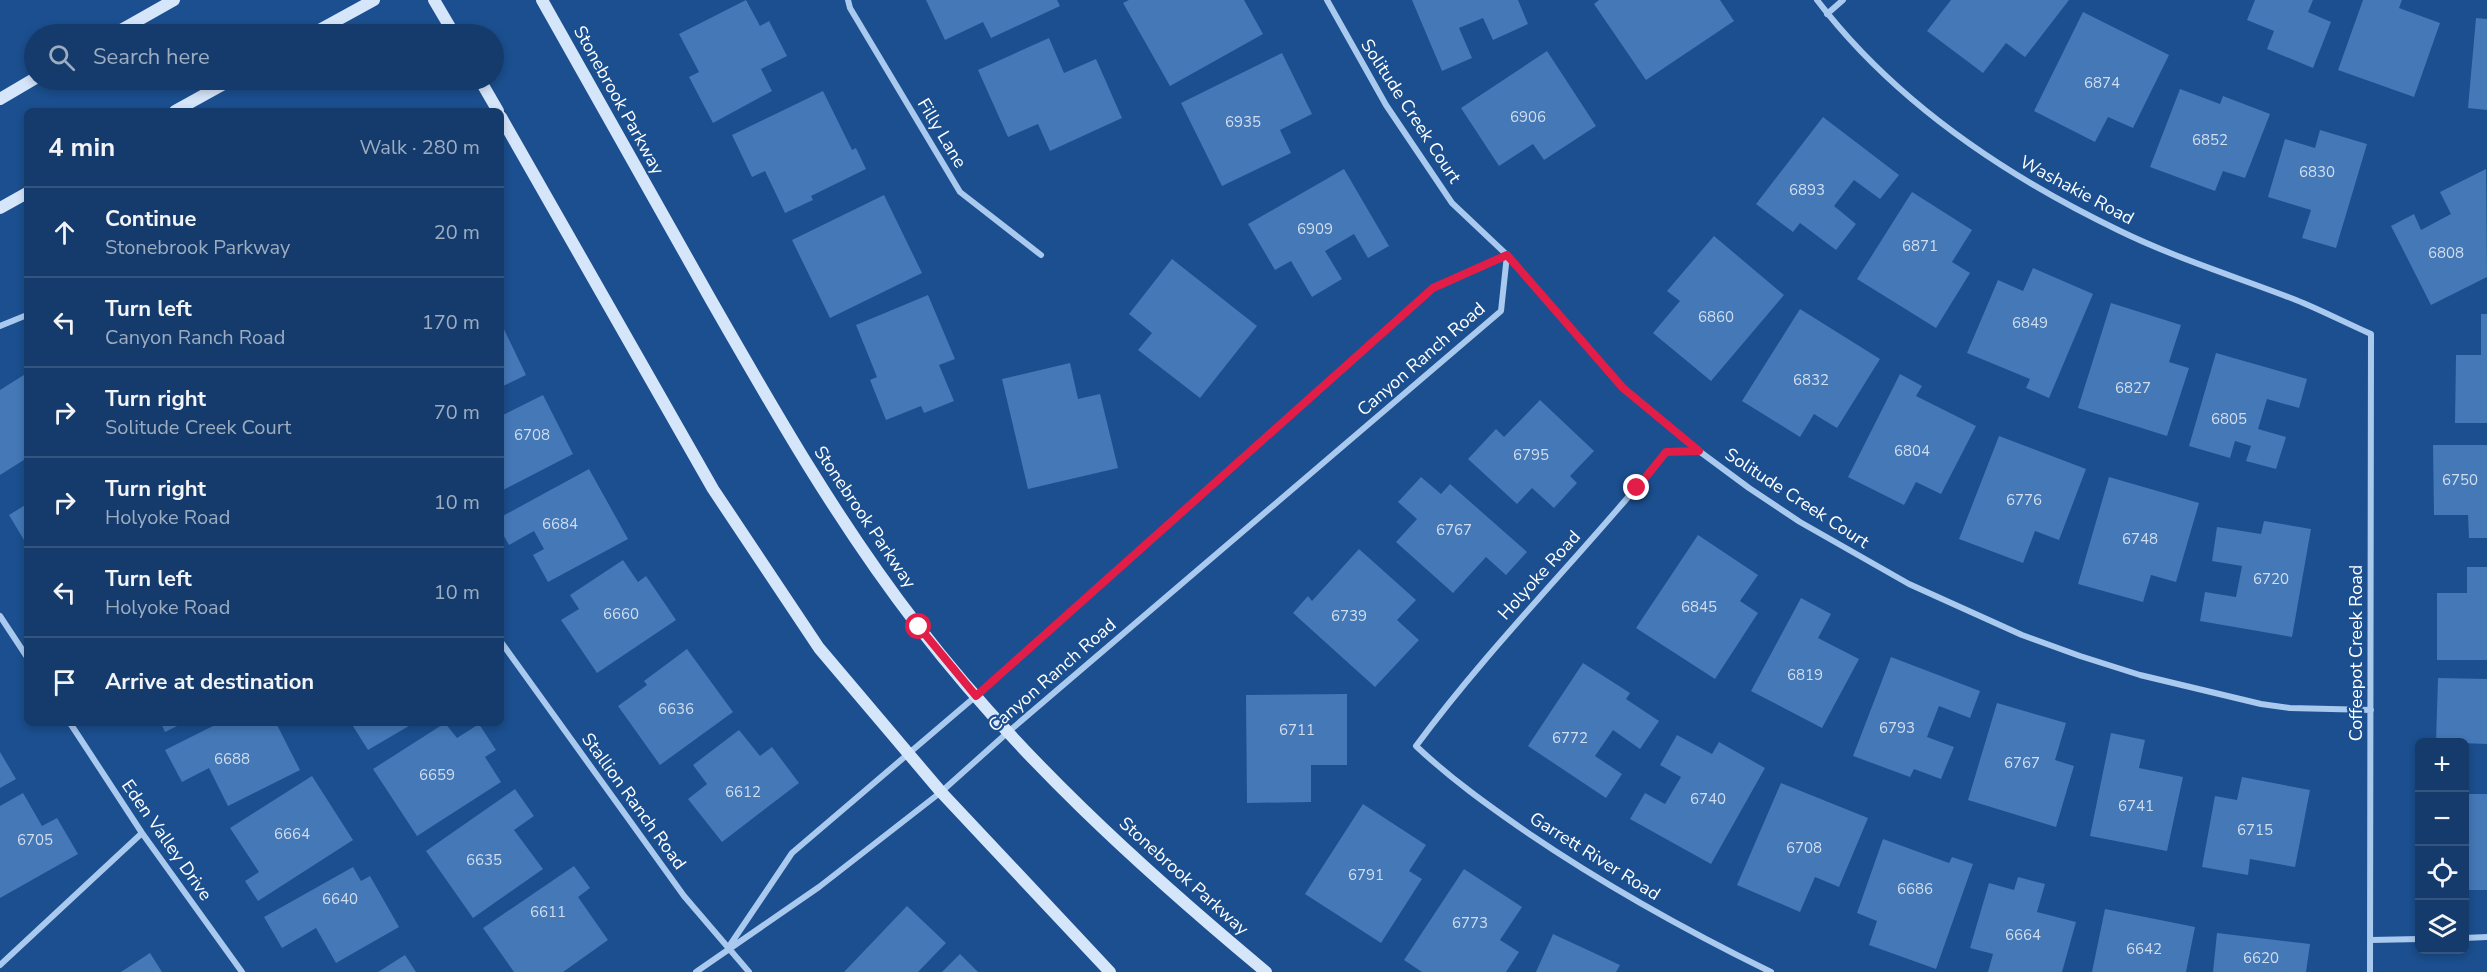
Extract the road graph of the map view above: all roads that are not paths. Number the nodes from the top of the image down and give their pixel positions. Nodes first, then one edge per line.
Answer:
1 (174, 0) edge
2 (375, 0) edge
3 (434, 0) edge
4 (542, 0) edge
5 (848, 0) edge
6 (1327, 0) edge
7 (1817, 0) edge
8 (1843, 0) edge
9 (1827, 14) junction
10 (132, 24) edge
11 (331, 24) edge
12 (448, 24) edge
13 (24, 86) edge
14 (213, 90) edge
15 (486, 90) edge
16 (0, 99) edge
17 (180, 108) edge
18 (496, 108) edge
19 (504, 122) edge
20 (24, 195) edge
21 (0, 208) edge
22 (1041, 255) dead end
23 (1507, 255) junction
24 (24, 316) edge
25 (0, 326) edge
26 (2371, 334) joint
27 (1699, 451) junction
28 (0, 616) edge
29 (504, 646) edge
30 (24, 652) edge
31 (976, 696) junction
32 (2371, 710) junction
33 (72, 726) edge
34 (1007, 733) junction
35 (1416, 746) joint
36 (906, 754) junction
37 (941, 792) junction
38 (142, 833) junction
39 (2487, 937) edge
40 (2469, 938) edge
41 (2415, 939) edge
42 (2371, 940) junction
43 (728, 948) junction
44 (0, 965) edge
45 (242, 972) edge
46 (696, 972) edge
47 (748, 972) edge
48 (1110, 972) edge
49 (1266, 972) edge
50 (1771, 972) edge
51 (2370, 972) edge

1 - 10 main road
2 - 11 main road
3 - 12 main road
4 - 31 main road, Stonebrook Parkway
5 - 22 street, Filly Lane
6 - 23 street, Solitude Creek Court
7 - 9 street, Washakie Road
8 - 9 street
9 - 26 street, Washakie Road
13 - 16 main road
14 - 17 main road
15 - 18 main road
19 - 36 main road
20 - 21 main road
23 - 27 street, Solitude Creek Court
23 - 31 street, Canyon Ranch Road
23 - 34 street, Canyon Ranch Road
24 - 25 street
26 - 32 street, Coffeepot Creek Road
27 - 32 street, Solitude Creek Court
27 - 35 street, Holyoke Road
28 - 30 street
29 - 43 street, Stallion Ranch Road
31 - 34 main road, Stonebrook Parkway
31 - 36 street, Canyon Ranch Road
32 - 42 street, Coffeepot Creek Road
33 - 38 street, Eden Valley Drive
34 - 37 street, Canyon Ranch Road
34 - 49 main road, Stonebrook Parkway
35 - 50 street, Garrett River Road
36 - 37 main road
36 - 43 street, Canyon Ranch Road
37 - 43 street, Canyon Ranch Road
37 - 48 main road
38 - 44 street
38 - 45 street, Eden Valley Drive
39 - 40 street
41 - 42 street
42 - 51 street, Coffeepot Creek Road
43 - 46 street, Canyon Ranch Road
43 - 47 street, Stallion Ranch Road

